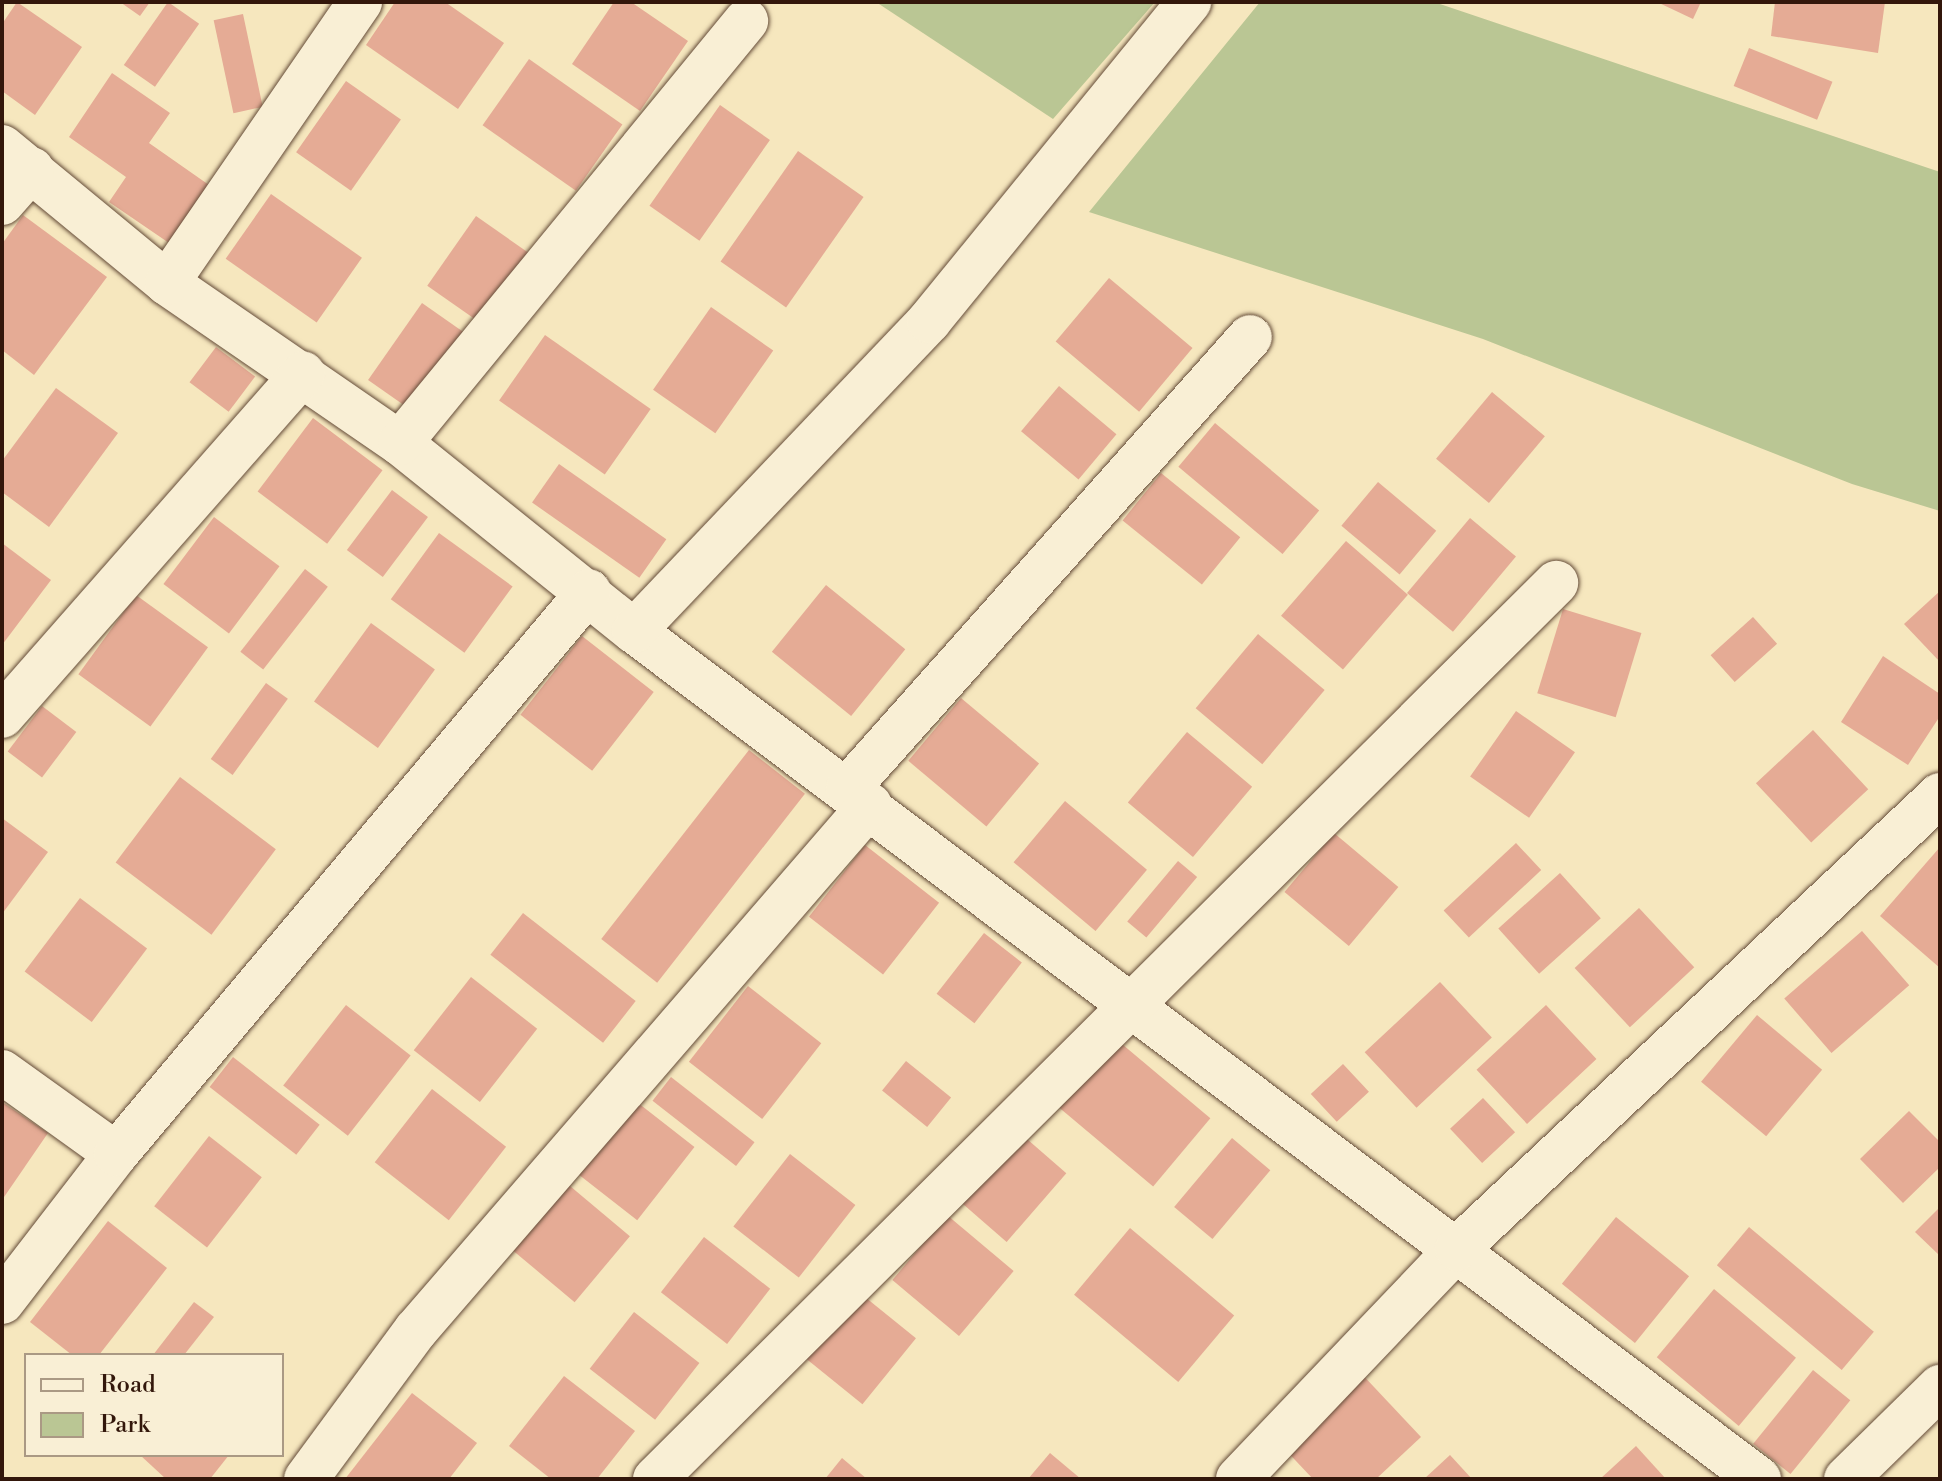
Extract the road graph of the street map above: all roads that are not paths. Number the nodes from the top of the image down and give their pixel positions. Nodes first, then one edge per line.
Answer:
1 (360, 2) edge
2 (1189, 2) edge
3 (746, 21) dead end
4 (17, 158) edge
5 (2, 203) edge
6 (167, 283) junction
7 (1250, 337) dead end
8 (303, 373) junction
9 (400, 443) junction
10 (1556, 583) dead end
11 (589, 591) junction
12 (634, 631) junction
13 (2, 716) edge
14 (1940, 795) edge
15 (859, 796) junction
16 (1133, 1004) junction
17 (2, 1072) edge
18 (116, 1154) junction
19 (1457, 1249) junction
20 (2, 1302) edge
21 (1940, 1387) edge
22 (665, 1476) edge
23 (306, 1479) edge
24 (1238, 1479) edge
25 (1759, 1479) edge
26 (1846, 1479) edge

1 - 6 street
2 - 12 street
3 - 9 street
4 - 5 street
4 - 6 street
6 - 8 street
7 - 15 street
8 - 9 street
8 - 13 street
9 - 11 street
10 - 16 street
11 - 12 street
11 - 18 street
12 - 15 street
14 - 19 street
15 - 16 street
15 - 23 street
16 - 19 street
16 - 22 street
17 - 18 street
18 - 20 street
19 - 24 street
19 - 25 street
21 - 26 street

